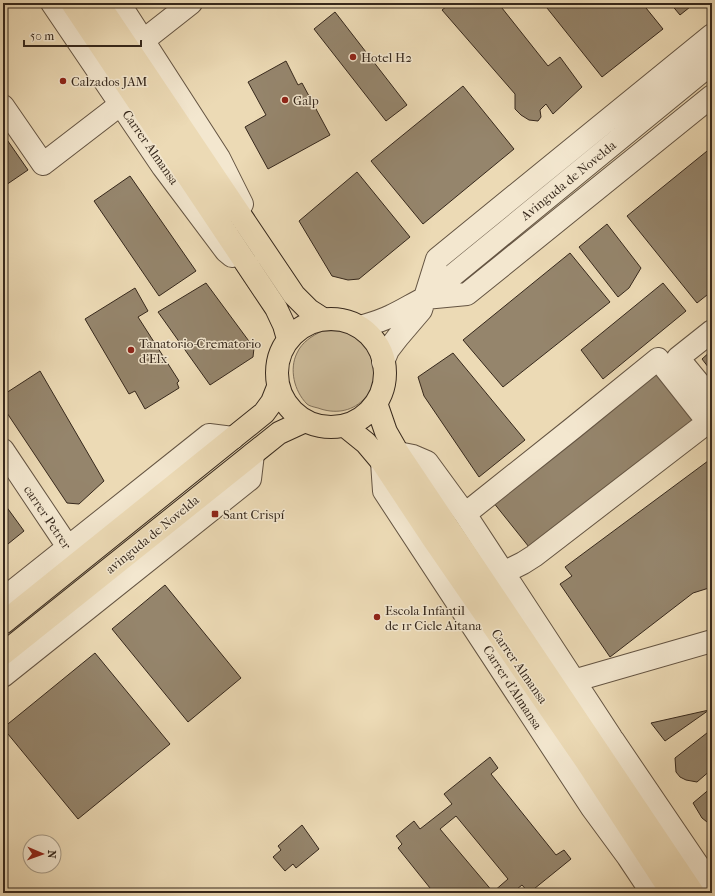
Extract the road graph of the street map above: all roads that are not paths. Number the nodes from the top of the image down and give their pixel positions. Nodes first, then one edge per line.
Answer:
1 (52, 3) edge
2 (72, 3) edge
3 (98, 3) edge
4 (119, 3) edge
5 (191, 3) edge
6 (712, 35) edge
7 (144, 40) junction
8 (712, 63) edge
9 (712, 96) edge
10 (121, 104) junction
11 (3, 106) edge
12 (264, 250) junction
13 (260, 283) junction
14 (425, 298) junction
15 (323, 319) junction
16 (360, 327) junction
17 (712, 331) edge
18 (288, 339) junction
19 (383, 362) junction
20 (278, 387) junction
21 (712, 399) edge
22 (376, 403) junction
23 (305, 421) junction
24 (345, 426) junction
25 (3, 450) edge
26 (253, 454) junction
27 (390, 458) junction
28 (465, 514) junction
29 (74, 555) junction
30 (503, 573) junction
31 (3, 599) edge
32 (3, 624) edge
33 (712, 641) edge
34 (3, 654) edge
35 (3, 676) edge
36 (573, 681) junction
37 (611, 737) junction
38 (586, 761) junction
39 (616, 777) junction
40 (592, 808) junction
41 (709, 877) edge
42 (652, 893) edge
43 (672, 893) edge
44 (693, 893) edge

1 - 10 street, Carrer Almansa
2 - 13 main road, Carrer Almansa
3 - 12 main road
4 - 7 street
5 - 7 street
6 - 14 street
7 - 12 street
8 - 14 street, Avinguda de Novelda
9 - 14 street
10 - 11 street
10 - 13 street, Carrer Almansa
12 - 15 main road
13 - 18 main road, Carrer Almansa
14 - 16 street, Avinguda de Novelda
14 - 19 street, Avinguda de Novelda
15 - 16 main road
15 - 18 main road
16 - 19 main road
17 - 21 street
18 - 20 main road
19 - 22 main road
20 - 23 main road
20 - 29 main road, avinguda de Novelda
22 - 24 main road
22 - 27 main road, Carrer d'Almansa
23 - 24 main road
23 - 26 main road, avinguda de Novelda
24 - 27 main road, Carrer Almansa
25 - 29 street, carrer Petrer
26 - 34 main road, avinguda de Novelda
26 - 35 street
27 - 28 street, Carrer d'Almansa
27 - 38 main road, Carrer Almansa
27 - 39 main road, Carrer d'Almansa
27 - 40 street, Carrer d'Almansa
28 - 30 street, Carrer d'Almansa
28 - 30 street
29 - 31 street
29 - 32 main road, avinguda de Novelda
30 - 36 street, Carrer d'Almansa
33 - 36 street
36 - 37 street, Carrer d'Almansa
37 - 39 street, Carrer d'Almansa
37 - 41 street, Carrer d'Almansa
38 - 40 street, Carrer d'Almansa
38 - 43 main road, Carrer Almansa
39 - 44 main road, Carrer d'Almansa
40 - 42 street, Carrer d'Almansa

